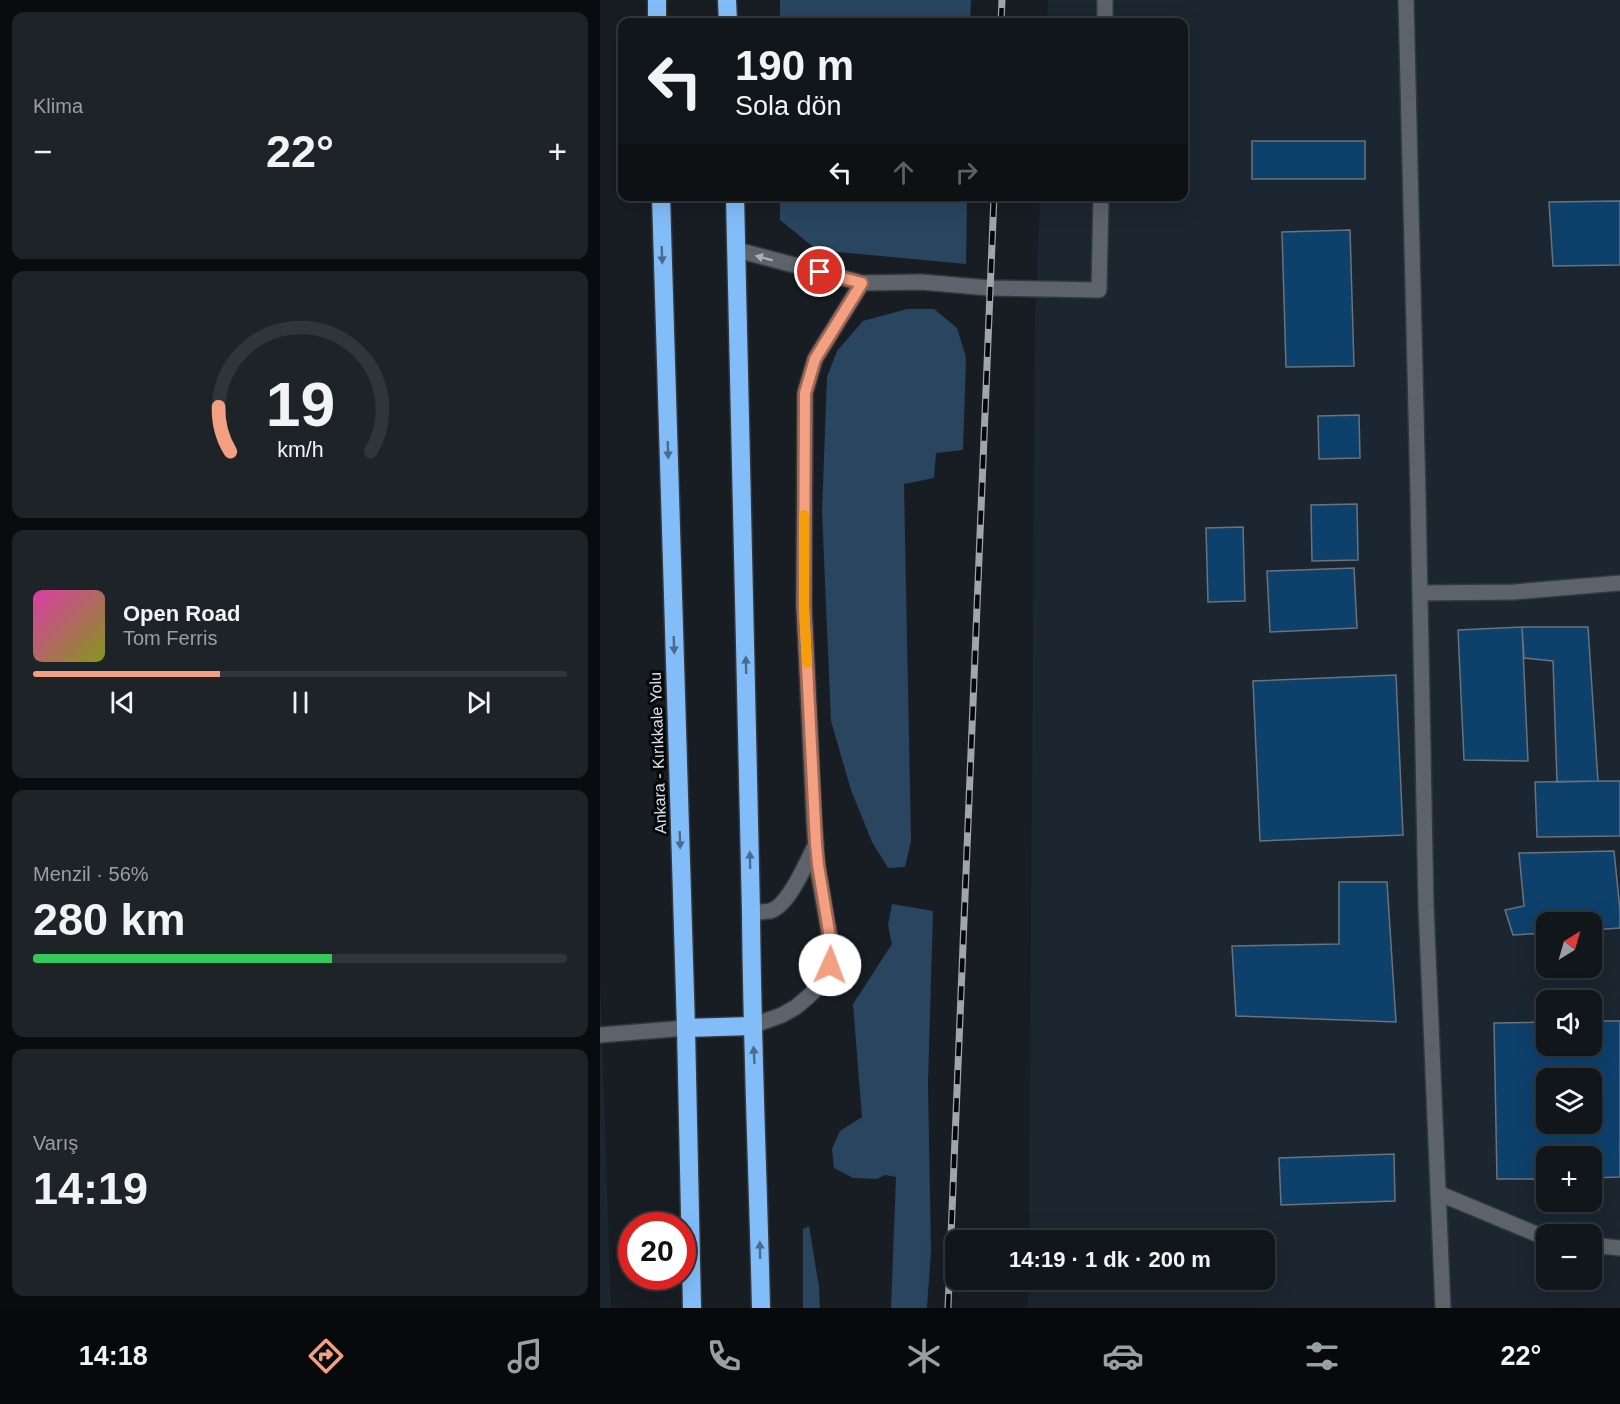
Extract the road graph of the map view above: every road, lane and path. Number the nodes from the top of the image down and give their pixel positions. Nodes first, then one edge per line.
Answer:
1 (657, 0) edge
2 (727, 0) edge
3 (1105, 0) edge
4 (1406, 0) edge
5 (657, 18) edge
6 (728, 18) edge
7 (1105, 18) edge
8 (660, 201) edge
9 (735, 201) edge
10 (1101, 201) edge
11 (737, 250) junction
12 (862, 283) junction
13 (1620, 583) edge
14 (1420, 593) junction
15 (816, 844) junction
16 (751, 912) junction
17 (752, 1026) junction
18 (686, 1028) junction
19 (601, 1035) edge
20 (1438, 1193) junction
21 (1536, 1234) edge
22 (1602, 1246) edge
23 (1620, 1248) edge
24 (692, 1308) edge
25 (761, 1308) edge
26 (1443, 1308) edge

1 - 5 highway
2 - 6 highway
3 - 7 street
4 - 14 street
8 -> 18 highway, Ankara - Kırıkkale Yolu
9 - 11 highway
10 - 12 street
12 -> 11 street
16 -> 11 highway
12 - 15 street
13 - 14 street
14 - 20 street
15 - 16 street
15 - 17 street
16 - 17 highway
17 - 18 highway
25 -> 17 highway
18 - 19 street
18 - 24 highway, Ankara - Kırıkkale Yolu
20 - 21 street
20 - 26 street
22 - 23 street

